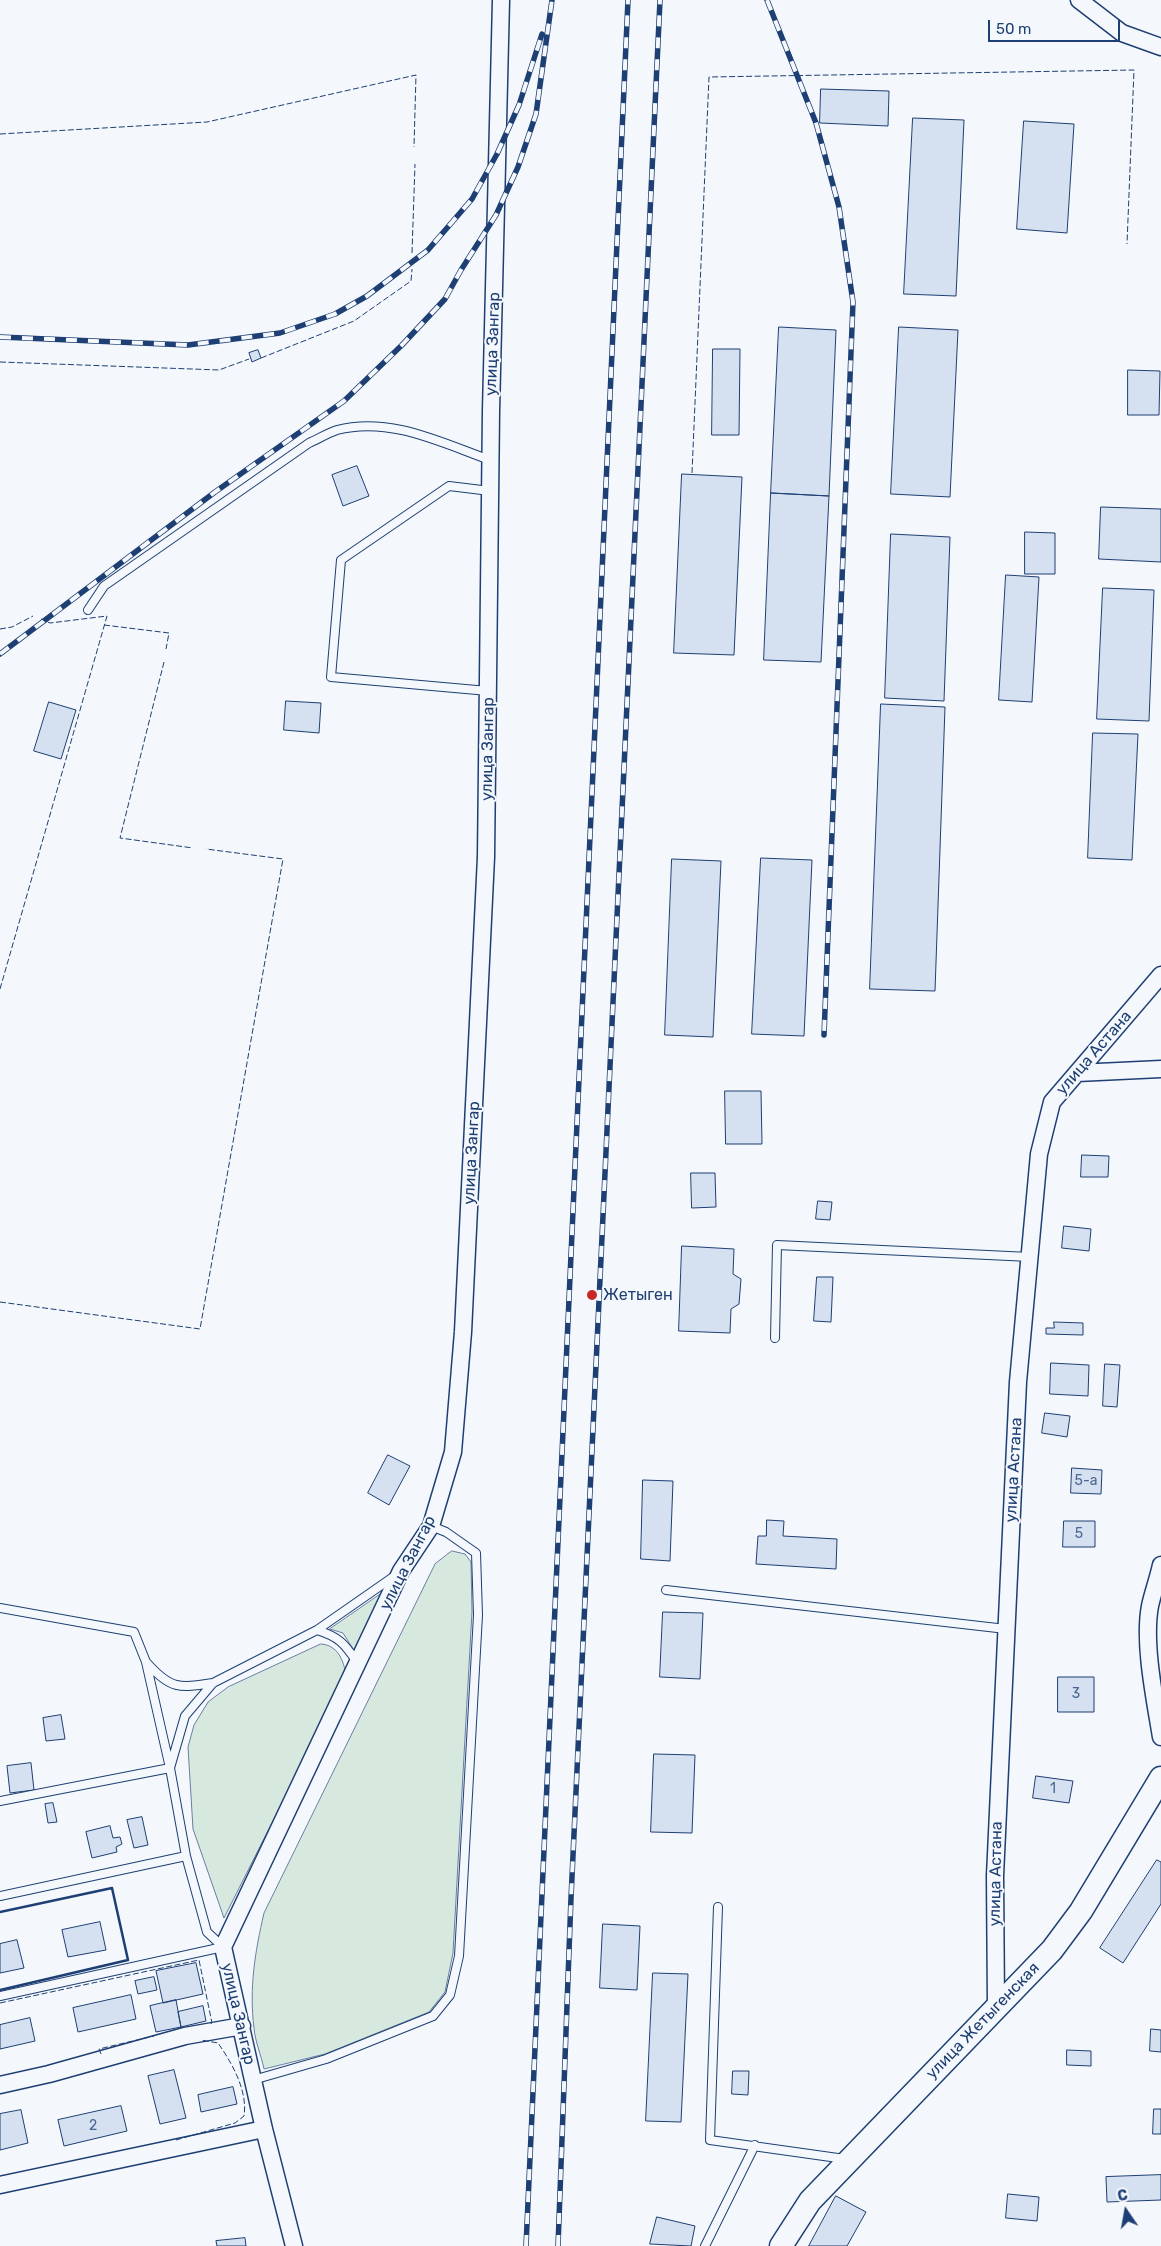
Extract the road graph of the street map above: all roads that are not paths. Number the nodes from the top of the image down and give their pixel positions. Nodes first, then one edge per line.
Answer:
1 (501, 0) edge
2 (1079, 0) edge
3 (1161, 47) edge
4 (490, 460) junction
5 (490, 491) junction
6 (88, 610) dead end
7 (488, 691) junction
8 (1161, 975) edge
9 (1161, 1069) edge
10 (1077, 1073) junction
11 (1030, 1256) junction
12 (775, 1338) dead end
13 (430, 1526) junction
14 (1161, 1565) edge
15 (401, 1571) junction
16 (666, 1590) dead end
17 (0, 1608) edge
18 (1006, 1629) junction
19 (317, 1630) junction
20 (146, 1662) junction
21 (358, 1664) junction
22 (214, 1683) junction
23 (1161, 1737) edge
24 (170, 1768) junction
25 (1161, 1778) edge
26 (0, 1801) edge
27 (186, 1856) junction
28 (0, 1896) edge
29 (718, 1907) dead end
30 (223, 1947) junction
31 (0, 1996) edge
32 (996, 2007) junction
33 (242, 2026) junction
34 (254, 2080) junction
35 (0, 2085) edge
36 (264, 2129) junction
37 (755, 2145) junction
38 (849, 2160) junction
39 (0, 2185) edge
40 (294, 2246) edge
41 (705, 2246) edge
42 (782, 2246) edge

1 - 4 street, улица Зангар
2 - 3 street
4 - 5 street, улица Зангар
4 - 6 lane
5 - 7 street, улица Зангар
5 - 7 lane
7 - 13 street, улица Зангар
8 - 10 street, улица Астана
9 - 10 street
10 - 11 street, улица Астана
11 - 12 lane
11 - 18 street, улица Астана
13 - 15 street, улица Зангар
13 - 34 lane
14 - 23 street
15 - 19 lane
15 - 21 street, улица Зангар
16 - 18 lane
17 - 20 lane
18 - 32 street, улица Астана
19 - 21 lane
19 - 22 lane
20 - 22 lane
20 - 24 lane
21 - 30 street, улица Зангар
22 - 24 lane
24 - 26 lane
24 - 27 lane
25 - 32 main road, улица Жетыгенская
27 - 28 lane
27 - 30 lane
29 - 37 lane
30 - 31 lane
30 - 33 street, улица Зангар
32 - 38 main road, улица Жетыгенская
33 - 34 street, улица Зангар
33 - 35 street
34 - 36 street, улица Зангар
36 - 39 street
36 - 40 street, улица Зангар
37 - 38 lane
37 - 41 lane
38 - 42 main road, улица Жетыгенская

